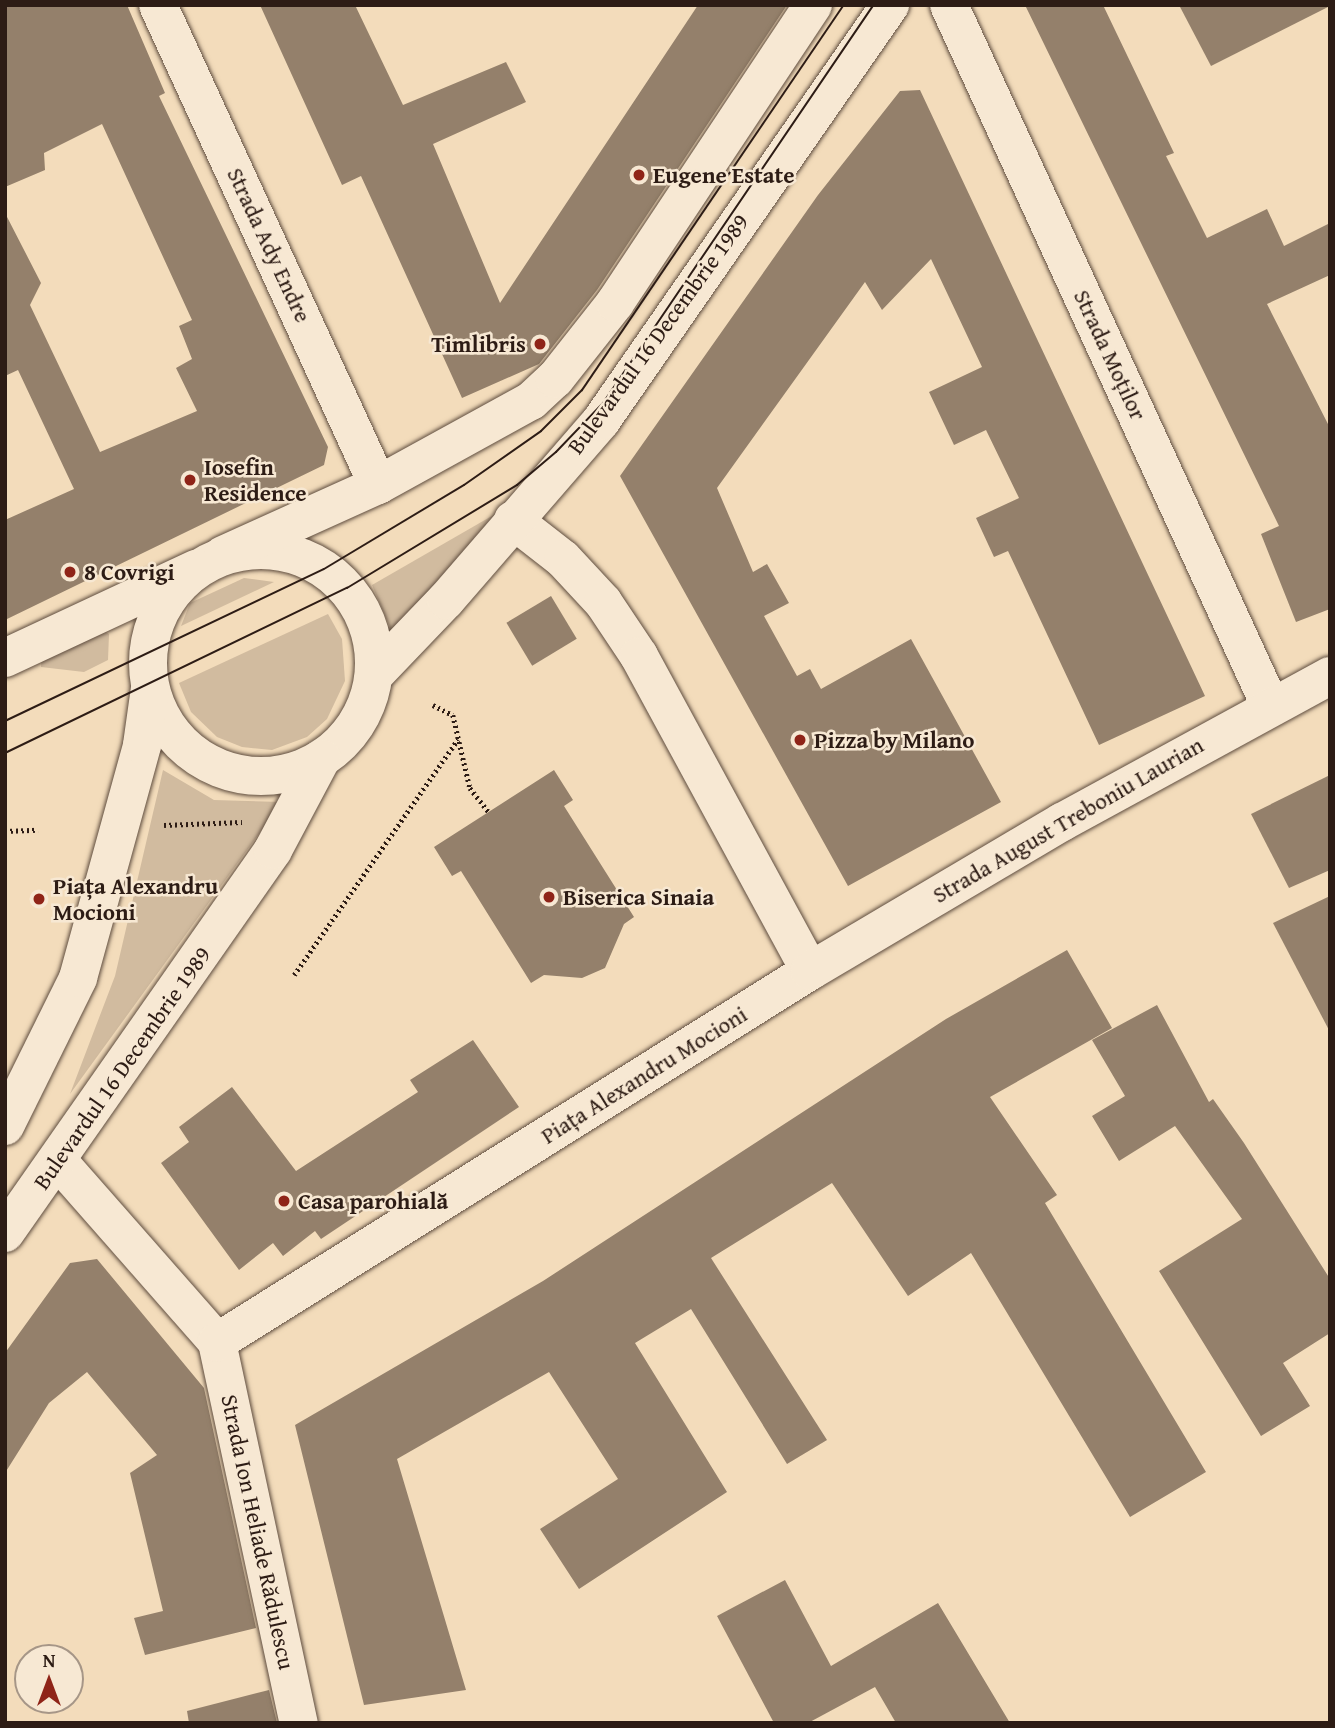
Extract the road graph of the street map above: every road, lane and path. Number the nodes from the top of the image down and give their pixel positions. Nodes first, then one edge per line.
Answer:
1 (158, 5) edge
2 (813, 5) edge
3 (890, 5) edge
4 (949, 5) edge
5 (379, 485) junction
6 (513, 520) junction
7 (210, 562) junction
8 (5, 659) edge
9 (374, 675) junction
10 (1330, 676) edge
11 (150, 688) junction
12 (433, 705) dead end
13 (1270, 705) junction
14 (458, 740) junction
15 (321, 758) junction
16 (489, 812) dead end
17 (253, 822) dead end
18 (152, 825) dead end
19 (38, 830) dead end
20 (5, 831) edge
21 (810, 971) junction
22 (294, 975) dead end
23 (5, 1126) edge
24 (59, 1162) junction
25 (5, 1233) edge
26 (217, 1342) junction
27 (299, 1723) edge

1 - 5 street, Strada Ady Endre
2 - 5 street
3 - 6 street, Bulevardul 16 Decembrie 1989
4 - 13 street, Strada Moților
5 - 7 street
6 - 9 street, Bulevardul 16 Decembrie 1989
6 - 21 street
7 - 8 street
7 - 9 street
7 - 11 street
9 - 15 street
10 - 13 street, Strada August Treboniu Laurian
11 - 15 street
11 - 23 street
12 - 14 path
13 - 21 street, Strada August Treboniu Laurian
14 - 16 path
14 - 22 path
15 - 24 street, Bulevardul 16 Decembrie 1989
17 - 18 path
19 - 20 path
21 - 26 street, Piața Alexandru Mocioni
24 - 25 street, Bulevardul 16 Decembrie 1989
24 - 26 street
26 - 27 street, Strada Ion Heliade Rădulescu

